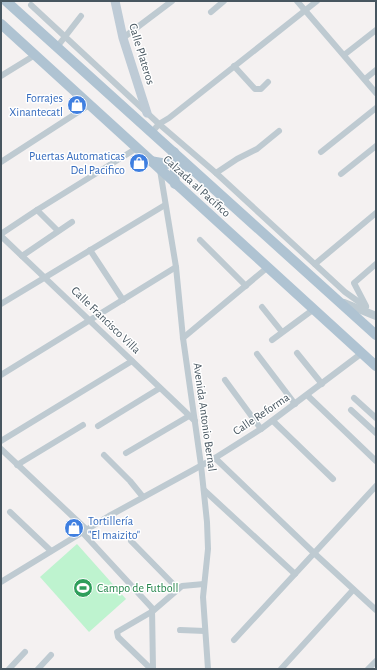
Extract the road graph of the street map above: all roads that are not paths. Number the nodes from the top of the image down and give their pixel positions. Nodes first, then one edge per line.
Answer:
1 (6, 1) edge
2 (115, 1) edge
3 (172, 1) edge
4 (224, 1) edge
5 (297, 1) edge
6 (317, 1) edge
7 (31, 5) dead end
8 (305, 10) junction
9 (211, 12) dead end
10 (41, 15) junction
11 (81, 16) dead end
12 (1, 24) edge
13 (32, 24) junction
14 (376, 30) edge
15 (65, 38) junction
16 (123, 38) junction
17 (57, 47) junction
18 (35, 55) junction
19 (344, 55) junction
20 (91, 62) junction
21 (234, 66) junction
22 (376, 70) edge
23 (84, 71) junction
24 (1, 76) edge
25 (365, 79) junction
26 (268, 82) dead end
27 (376, 92) edge
28 (89, 105) junction
29 (376, 108) edge
30 (147, 113) junction
31 (159, 124) junction
32 (278, 131) dead end
33 (152, 132) junction
34 (376, 146) edge
35 (137, 148) junction
36 (187, 148) junction
37 (321, 152) dead end
38 (177, 155) junction
39 (150, 161) junction
40 (1, 162) edge
41 (188, 166) junction
42 (160, 170) junction
43 (216, 173) junction
44 (341, 174) dead end
45 (175, 184) junction
46 (239, 194) junction
47 (230, 203) junction
48 (165, 205) junction
49 (37, 210) junction
50 (376, 213) edge
51 (72, 222) dead end
52 (58, 231) junction
53 (1, 235) edge
54 (286, 237) junction
55 (200, 240) dead end
56 (278, 246) junction
57 (90, 250) junction
58 (22, 256) junction
59 (315, 264) junction
60 (376, 264) edge
61 (176, 267) junction
62 (268, 267) junction
63 (45, 278) junction
64 (246, 286) junction
65 (336, 299) junction
66 (123, 300) junction
67 (1, 304) edge
68 (262, 307) dead end
69 (314, 309) junction
70 (370, 312) edge
71 (91, 321) junction
72 (282, 332) junction
73 (376, 335) edge
74 (183, 338) junction
75 (272, 340) dead end
76 (297, 353) dead end
77 (362, 353) junction
78 (257, 354) dead end
79 (132, 361) junction
80 (376, 366) edge
81 (1, 375) edge
82 (224, 380) dead end
83 (322, 384) junction
84 (160, 388) junction
85 (308, 395) junction
86 (354, 398) dead end
87 (295, 404) junction
88 (351, 410) dead end
89 (189, 416) junction
90 (376, 418) edge
91 (195, 421) junction
92 (273, 421) junction
93 (83, 425) dead end
94 (98, 426) dead end
95 (261, 429) junction
96 (376, 432) edge
97 (1, 442) edge
98 (1, 449) edge
99 (126, 453) dead end
100 (104, 455) dead end
101 (214, 458) junction
102 (376, 461) edge
103 (17, 465) junction
104 (202, 465) junction
105 (333, 479) dead end
106 (376, 486) edge
107 (204, 490) junction
108 (143, 496) junction
109 (10, 512) dead end
110 (84, 531) junction
111 (131, 541) dead end
112 (50, 551) junction
113 (314, 553) junction
114 (295, 574) junction
115 (1, 582) edge
116 (204, 584) junction
117 (178, 589) junction
118 (353, 590) junction
119 (376, 610) edge
120 (153, 611) junction
121 (180, 630) dead end
122 (205, 631) junction
123 (234, 640) dead end
124 (25, 652) dead end
125 (51, 655) dead end
126 (376, 661) edge
127 (9, 669) edge
128 (38, 669) edge
129 (152, 669) edge
130 (208, 669) edge
131 (281, 669) edge
132 (368, 669) edge

1 - 13 main road, Calzada al Pacífico
2 - 16 main road, Calle Plateros
3 - 16 street
4 - 9 street
5 - 8 street
6 - 8 street
7 - 10 street
8 - 19 street
8 - 21 street
10 - 13 street
10 - 15 street
11 - 15 street
12 - 18 main road, Calzada al Pacífico
13 - 17 main road, Calzada al Pacífico
14 - 19 street
15 - 17 street
15 - 20 street
16 - 30 main road, Calle Plateros
17 - 23 main road, Calzada al Pacífico
18 - 24 street
18 - 28 main road, Calzada al Pacífico
19 - 25 street
20 - 23 street
20 - 30 street
21 - 26 street
21 - 31 street
22 - 25 street
23 - 33 main road, Calzada al Pacífico
25 - 27 street
28 - 35 main road, Calzada al Pacífico
28 - 40 street
29 - 37 street
30 - 31 street
31 - 33 street
31 - 36 street
32 - 43 street
33 - 38 main road, Calzada al Pacífico
34 - 44 street
35 - 39 main road, Calzada al Pacífico
35 - 49 street
36 - 38 street
36 - 43 street
38 - 39 main road
38 - 41 main road, Calzada al Pacífico
39 - 42 main road, Calzada al Pacífico
41 - 45 main road
41 - 47 main road, Calzada al Pacífico
42 - 45 main road, Calzada al Pacífico
42 - 48 street, Avenida Antonio Bernal
43 - 46 street
45 - 62 main road, Calzada al Pacífico
46 - 47 street
46 - 54 street
47 - 56 main road, Calzada al Pacífico
48 - 57 street
48 - 61 street, Avenida Antonio Bernal
49 - 52 street
49 - 53 street
50 - 59 street
51 - 52 street
52 - 58 street
53 - 58 street, Calle Francisco Villa
54 - 56 street
54 - 59 street
55 - 64 street
56 - 65 main road, Calzada al Pacífico
57 - 63 street
57 - 66 street
58 - 63 street, Calle Francisco Villa
59 - 70 street
60 - 70 street
61 - 66 street
61 - 74 street, Avenida Antonio Bernal
62 - 64 street
62 - 69 main road, Calzada al Pacífico
63 - 67 street
63 - 71 street, Calle Francisco Villa
64 - 74 street
65 - 70 street
65 - 73 main road, Calzada al Pacífico
66 - 71 street
68 - 72 street
69 - 72 street
69 - 77 main road, Calzada al Pacífico
71 - 79 street, Calle Francisco Villa
71 - 81 street
72 - 75 street
74 - 91 street, Avenida Antonio Bernal
76 - 83 street
77 - 80 main road, Calzada al Pacífico
77 - 83 street, Calle Reforma
78 - 87 street
79 - 84 street, Calle Francisco Villa
79 - 97 street
82 - 95 street
83 - 85 street, Calle Reforma
84 - 89 street, Calle Francisco Villa
84 - 94 street
85 - 87 street, Calle Reforma
85 - 102 street
86 - 90 street
87 - 92 street, Calle Reforma
88 - 96 street
89 - 91 street, Calle Francisco Villa
89 - 99 street
91 - 104 street, Avenida Antonio Bernal
92 - 95 street, Calle Reforma
92 - 105 street
93 - 103 street
95 - 101 street, Calle Reforma
98 - 103 street
100 - 108 street
101 - 104 street, Calle Reforma
101 - 113 street
103 - 110 street
104 - 107 street, Avenida Antonio Bernal
104 - 108 street, Calle Reforma
106 - 113 street
107 - 114 street
107 - 116 street, Avenida Antonio Bernal
108 - 110 street, Calle Reforma
109 - 112 street
110 - 112 street, Calle Reforma
110 - 120 street
111 - 117 street
112 - 115 street, Calle Reforma
113 - 114 street
113 - 118 street
114 - 123 street
116 - 117 street
116 - 122 street, Avenida Antonio Bernal
117 - 120 street
118 - 119 street
118 - 131 street
120 - 129 street
120 - 129 street
121 - 122 street
122 - 130 street, Avenida Antonio Bernal
124 - 127 street
125 - 128 street
126 - 132 street

